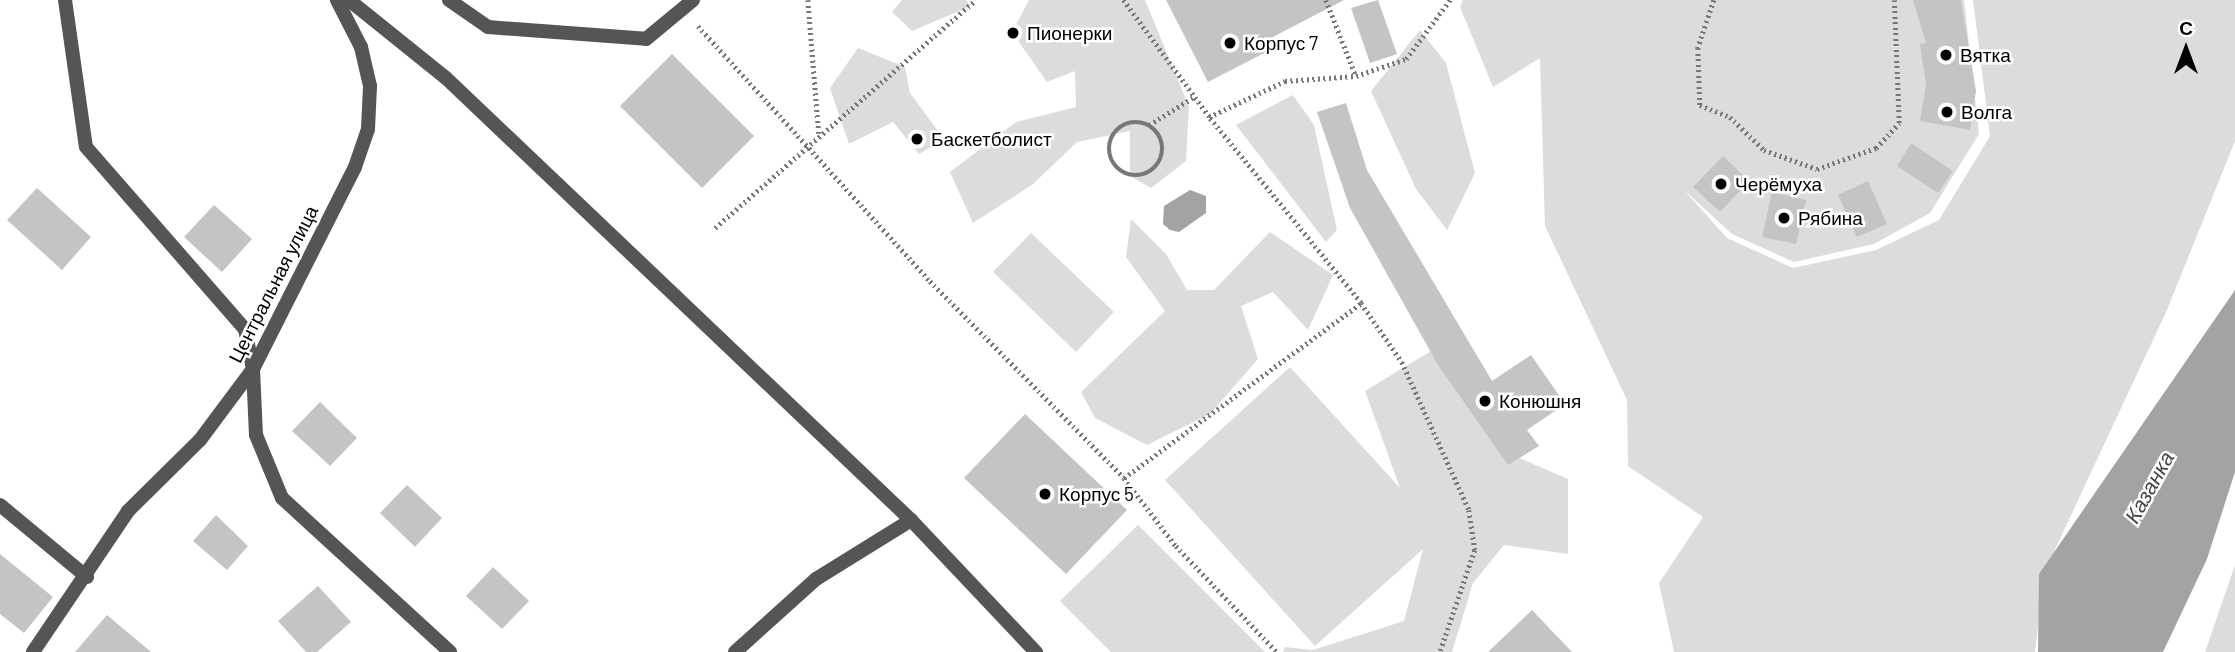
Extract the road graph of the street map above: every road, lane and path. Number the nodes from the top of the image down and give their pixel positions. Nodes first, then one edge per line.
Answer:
1 (65, 0) edge
2 (337, 0) edge
3 (349, 0) edge
4 (449, 0) edge
5 (808, 0) edge
6 (975, 0) edge
7 (1124, 0) edge
8 (1326, 0) edge
9 (1450, 0) edge
10 (1714, 0) edge
11 (1894, 0) edge
12 (689, 5) edge
13 (1356, 76) junction
14 (1194, 97) junction
15 (1209, 117) junction
16 (1149, 125) junction
17 (819, 135) junction
18 (807, 146) junction
19 (715, 228) dead end
20 (1361, 303) junction
21 (253, 369) junction
22 (1124, 478) junction
23 (0, 505) edge
24 (911, 520) junction
25 (87, 577) junction
26 (33, 652) edge
27 (450, 652) edge
28 (735, 652) edge
29 (1036, 652) edge
30 (1277, 652) edge
31 (1440, 652) edge

1 - 21 street
2 - 21 street, Центральная улица
3 - 24 street
4 - 12 street
5 - 17 path
6 - 17 path
7 - 14 path
8 - 13 path
9 - 13 path
10 - 11 path
12 - 18 path
13 - 15 path
14 - 15 path
14 - 16 path
15 - 20 path
16 - 16 path
17 - 18 path
18 - 19 path
18 - 22 path
20 - 22 path
20 - 31 path
21 - 25 street, Центральная улица
21 - 27 street
22 - 30 path
23 - 25 street
24 - 28 street
24 - 29 street
25 - 26 street, Центральная улица

